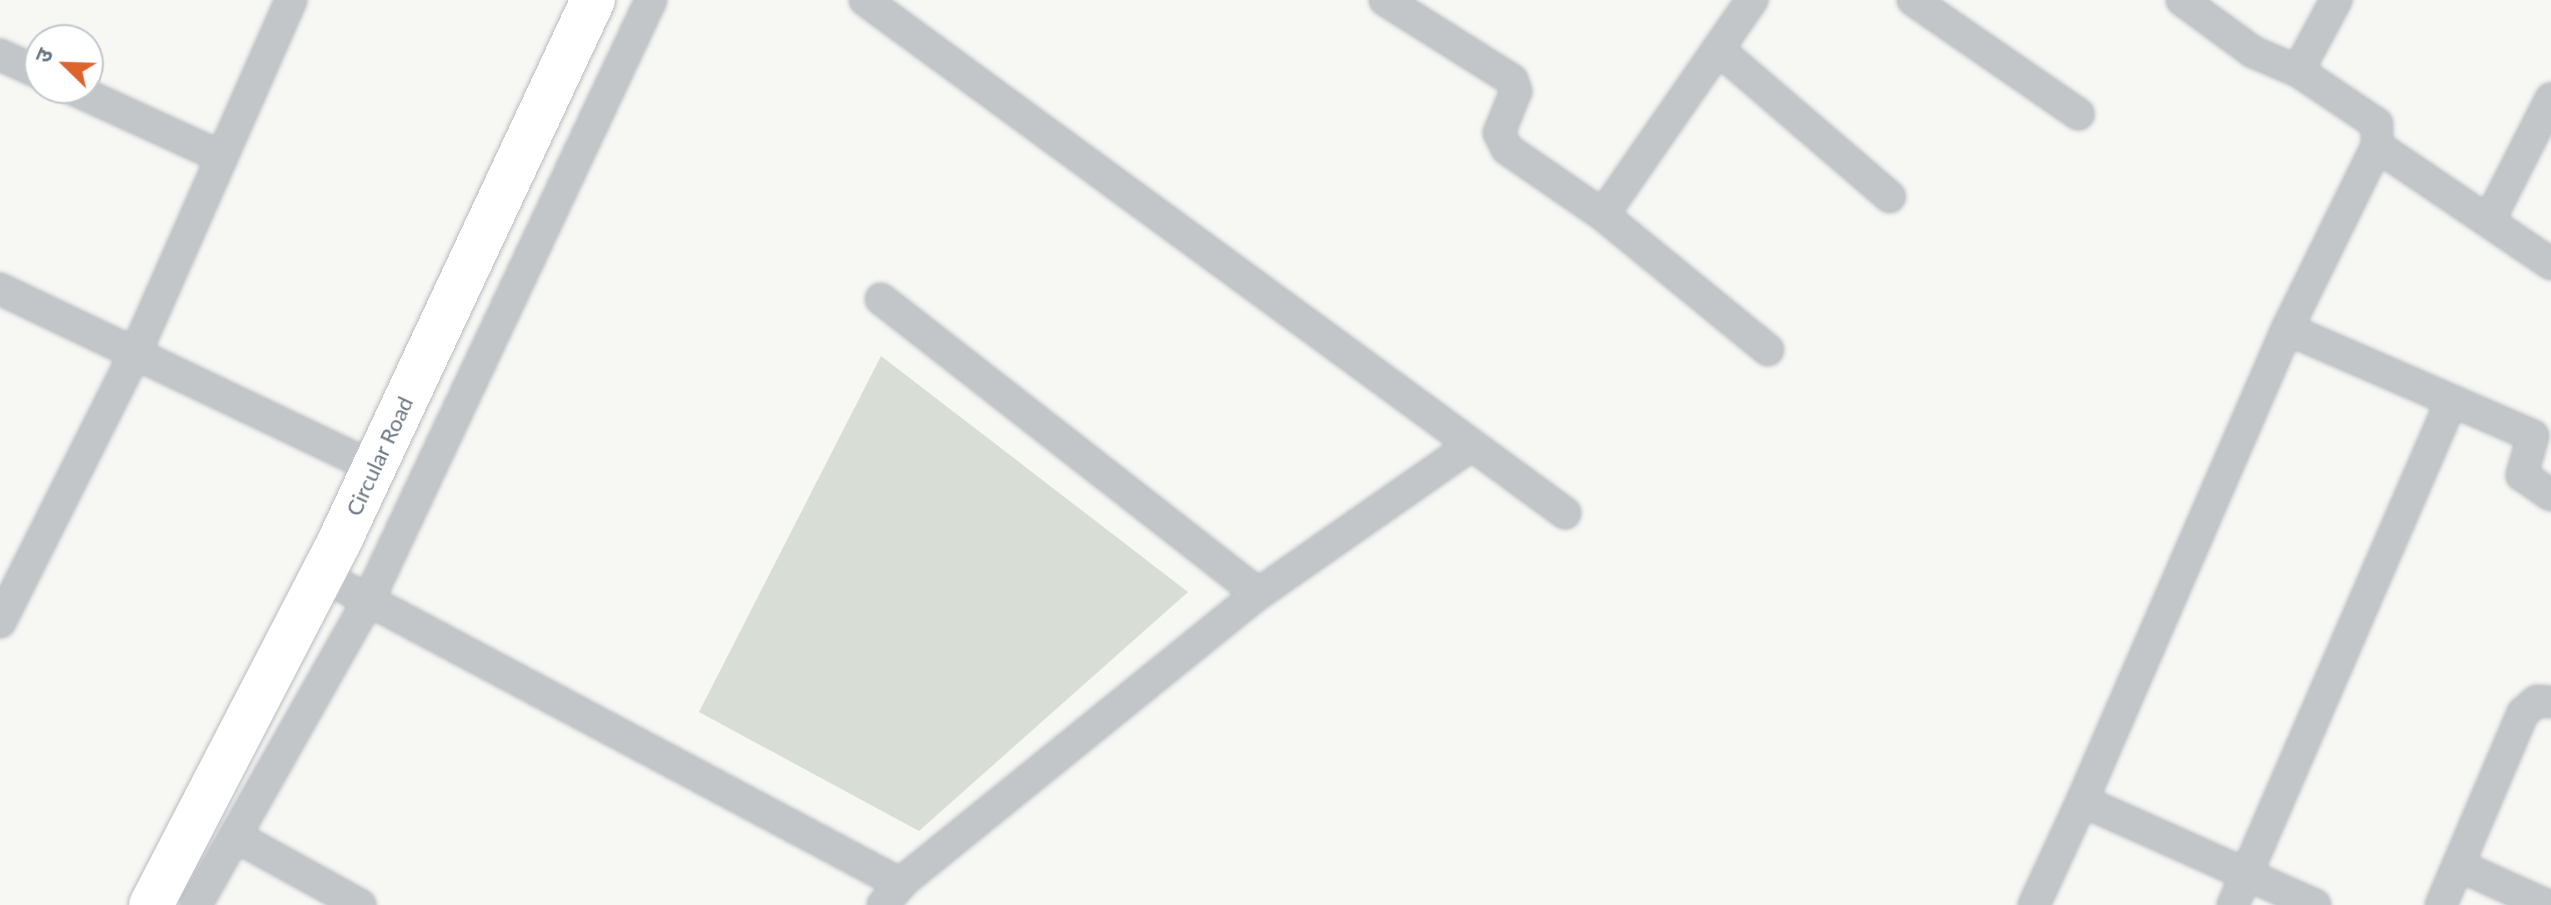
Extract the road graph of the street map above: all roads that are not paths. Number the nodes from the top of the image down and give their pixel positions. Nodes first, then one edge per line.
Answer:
1 (291, 0) edge
2 (593, 0) edge
3 (651, 0) edge
4 (865, 0) edge
5 (1385, 0) edge
6 (1752, 0) edge
7 (1913, 0) edge
8 (2182, 0) edge
9 (2336, 0) edge
10 (1719, 50) junction
11 (0, 55) edge
12 (24, 66) edge
13 (2298, 71) junction
14 (2551, 99) edge
15 (104, 103) edge
16 (2078, 114) dead end
17 (2377, 146) junction
18 (222, 157) junction
19 (1890, 197) dead end
20 (1603, 215) junction
21 (2490, 219) junction
22 (2551, 264) edge
23 (0, 289) edge
24 (881, 299) dead end
25 (2287, 329) junction
26 (1768, 350) dead end
27 (135, 354) junction
28 (2451, 402) junction
29 (1470, 446) junction
30 (374, 467) junction
31 (2551, 495) edge
32 (1565, 513) dead end
33 (321, 575) junction
34 (1258, 594) junction
35 (369, 599) junction
36 (0, 622) edge
37 (2551, 702) edge
38 (2082, 801) junction
39 (235, 836) junction
40 (2460, 866) junction
41 (2247, 874) junction
42 (892, 894) edge
43 (151, 905) edge
44 (196, 905) edge
45 (360, 905) edge
46 (2034, 905) edge
47 (2233, 905) edge
48 (2315, 905) edge
49 (2441, 905) edge
50 (2546, 905) edge

1 - 18 street
2 - 30 main road, Circular Road
3 - 35 street
4 - 29 street
5 - 20 street
6 - 10 street
7 - 16 street
8 - 13 street
9 - 13 street
10 - 19 street
10 - 20 street
11 - 12 street
13 - 17 street
14 - 21 street
15 - 18 street
17 - 21 street
17 - 25 street
18 - 27 street
20 - 26 street
21 - 22 street
23 - 27 street
24 - 34 street
25 - 28 street
25 - 38 street
27 - 30 street
27 - 36 street
28 - 31 street
28 - 41 street
29 - 32 street
29 - 34 street
30 - 33 main road, Circular Road
33 - 35 street
33 - 43 main road, Circular Road
34 - 42 street
35 - 39 street
35 - 42 street
37 - 40 street
38 - 41 street
38 - 46 street
39 - 44 street
39 - 45 street
40 - 49 street
40 - 50 street
41 - 47 street
41 - 48 street

